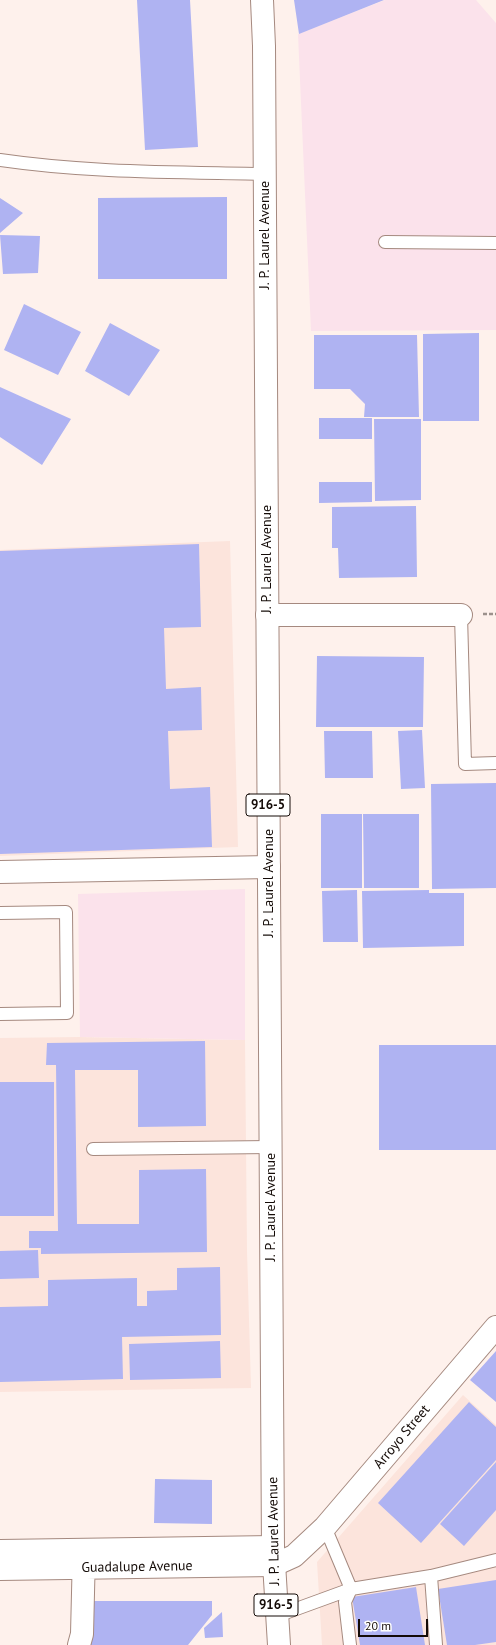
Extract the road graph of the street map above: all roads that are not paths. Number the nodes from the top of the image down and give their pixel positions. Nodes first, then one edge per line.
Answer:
1 (262, 0) edge
2 (0, 160) edge
3 (265, 174) junction
4 (385, 242) dead end
5 (496, 242) edge
6 (267, 615) junction
7 (461, 615) joint
8 (496, 763) edge
9 (269, 867) junction
10 (0, 872) edge
11 (0, 913) edge
12 (0, 1014) edge
13 (270, 1147) junction
14 (93, 1149) dead end
15 (496, 1327) edge
16 (325, 1527) junction
17 (0, 1551) edge
18 (273, 1556) junction
19 (84, 1559) junction
20 (496, 1560) edge
21 (0, 1568) edge
22 (431, 1576) junction
23 (351, 1589) junction
24 (277, 1616) junction
25 (79, 1645) edge
26 (279, 1645) edge
27 (350, 1645) edge
28 (436, 1645) edge

1 - 3 main road, J. P. Laurel Avenue / 916-5
2 - 3 lane
3 - 6 main road, J. P. Laurel Avenue / 916-5
4 - 5 lane
6 - 7 main road
6 - 9 main road, J. P. Laurel Avenue / 916-5
7 - 8 lane
9 - 10 main road
9 - 13 main road, J. P. Laurel Avenue / 916-5
11 - 12 lane
13 - 14 lane
13 - 18 main road, J. P. Laurel Avenue / 916-5
15 - 16 main road, Arroyo Street
16 - 18 main road, Arroyo Street
16 - 23 lane
17 - 19 main road, Guadalupe Avenue
18 - 19 main road, Guadalupe Avenue
18 - 24 main road, J. P. Laurel Avenue / 916-5
19 - 21 main road, Guadalupe Avenue
19 - 25 main road
20 - 22 lane
22 - 23 lane
22 - 28 lane
23 - 24 lane
23 - 27 lane
24 - 26 main road, J. P. Laurel Avenue / 916-5

